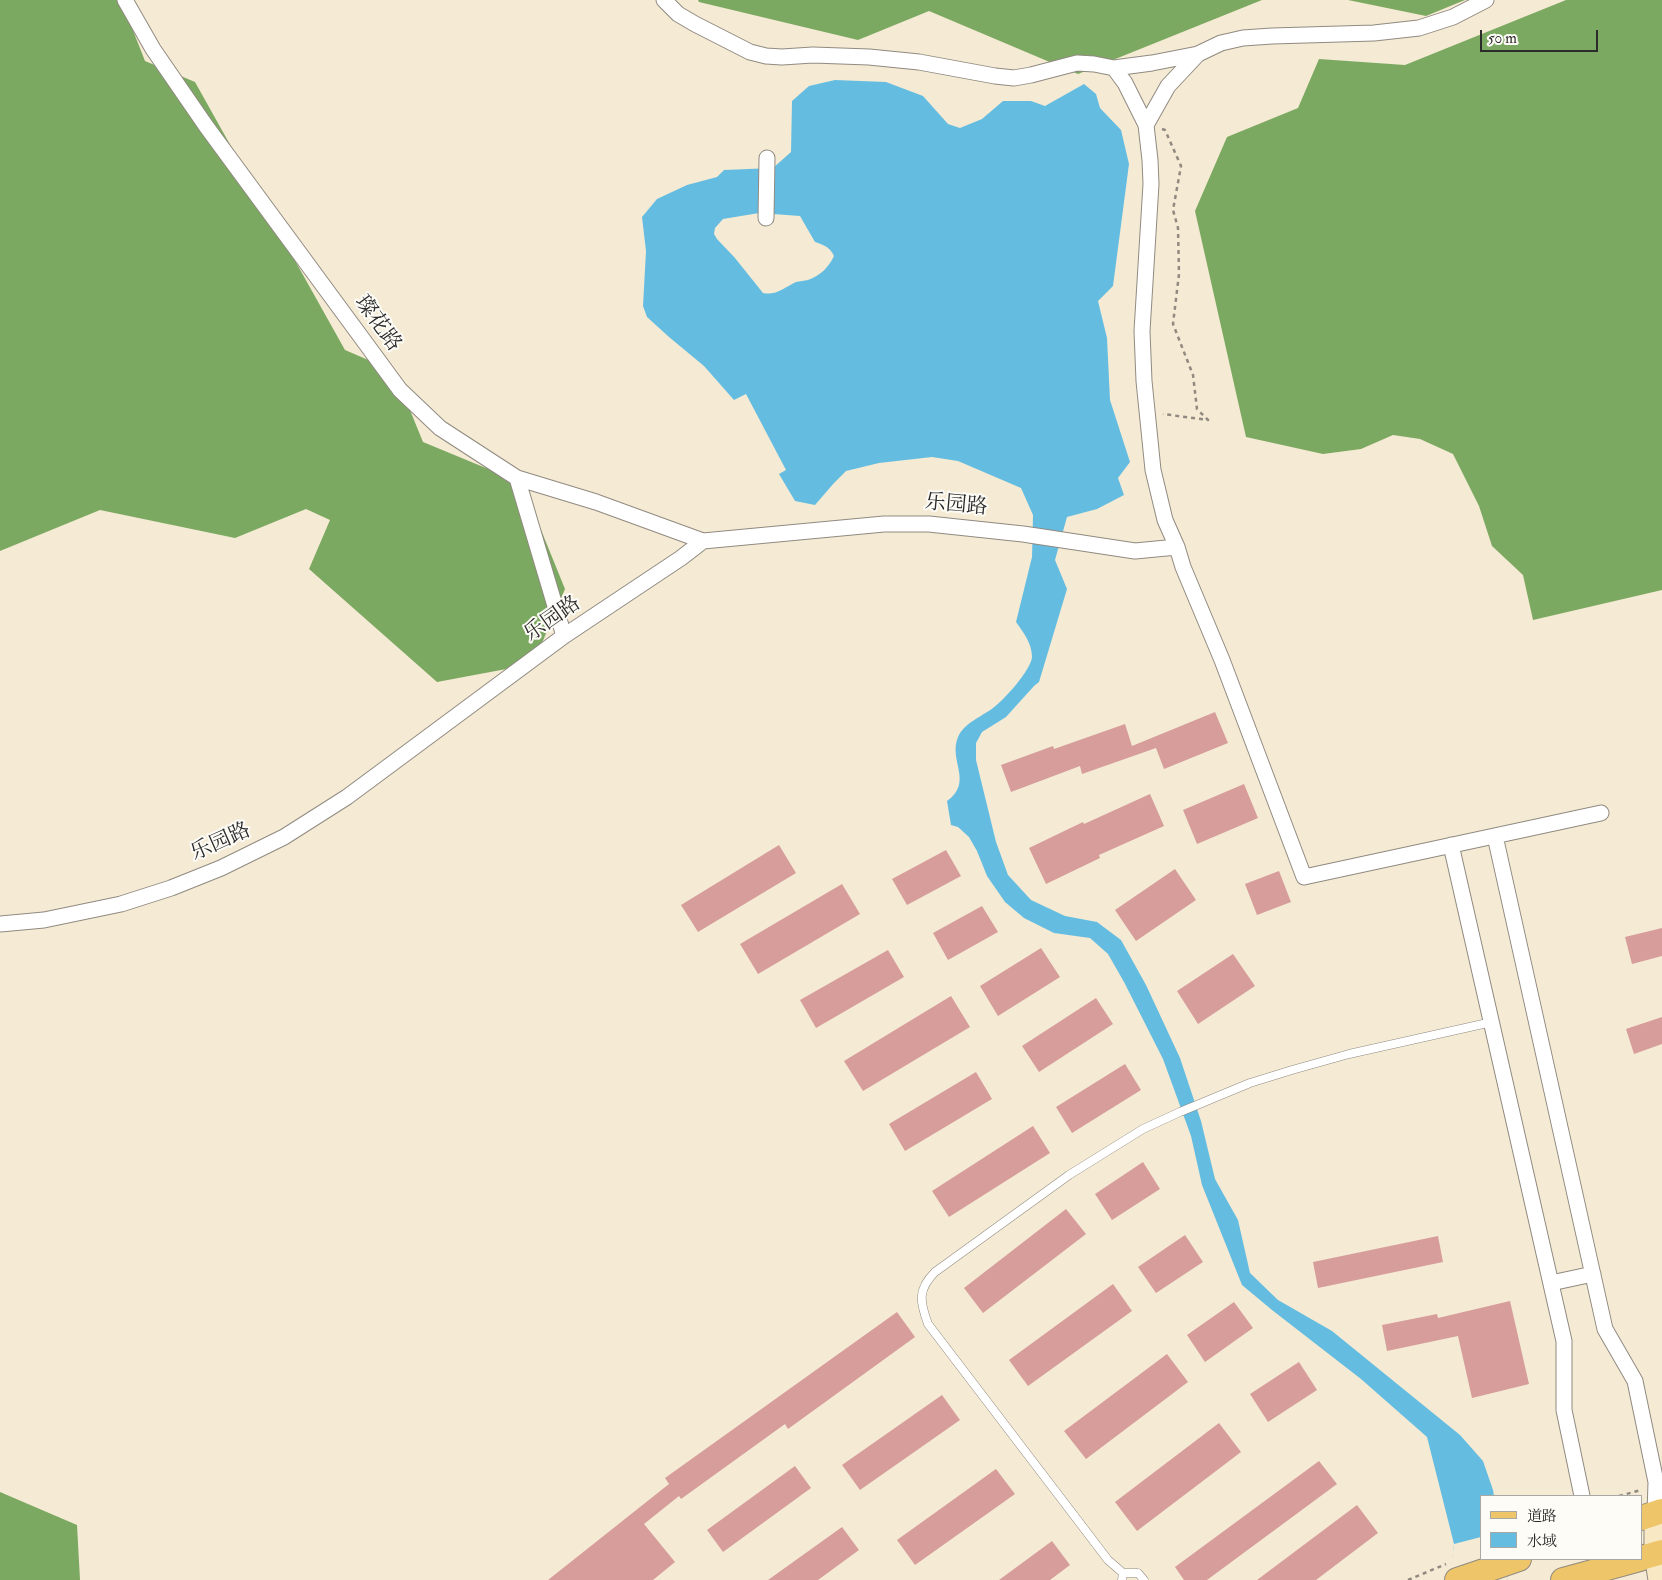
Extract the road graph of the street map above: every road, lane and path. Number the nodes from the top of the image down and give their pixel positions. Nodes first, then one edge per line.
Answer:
1 (125, 0) edge
2 (664, 0) edge
3 (1486, 0) edge
4 (1198, 54) junction
5 (1114, 68) junction
6 (1146, 125) junction
7 (767, 158) dead end
8 (766, 218) dead end
9 (1147, 412) junction
10 (517, 478) junction
11 (703, 541) junction
12 (1177, 547) junction
13 (564, 636) junction
14 (1601, 813) dead end
15 (1495, 836) junction
16 (1452, 845) junction
17 (0, 924) edge
18 (1492, 1022) junction
19 (1593, 1274) junction
20 (1551, 1283) junction
21 (1582, 1495) edge
22 (1653, 1514) edge
23 (1649, 1556) edge
24 (1638, 1560) edge
25 (1512, 1561) edge
26 (1615, 1568) edge
27 (1431, 1569) dead end
28 (1122, 1577) edge
29 (1144, 1580) edge
30 (1408, 1580) edge
31 (1457, 1580) edge
32 (1563, 1580) edge
33 (1659, 1580) edge

1 - 10 street, 璨花路
2 - 5 street
3 - 4 street
4 - 5 street
4 - 6 street
5 - 6 street
6 - 9 street
6 - 9 path
7 - 8 street
9 - 12 street
10 - 11 street, 璨花路
10 - 13 street
11 - 12 street, 乐园路
11 - 13 street, 乐园路
12 - 16 street
13 - 17 street, 乐园路
14 - 15 street
15 - 16 street
15 - 19 street
16 - 18 street
18 - 20 street
18 - 28 lane
19 - 20 street
19 - 22 street
20 - 21 street
22 - 23 main road
23 - 33 main road
24 - 26 main road
25 - 31 main road
26 - 32 main road
27 - 30 path
28 - 29 lane

